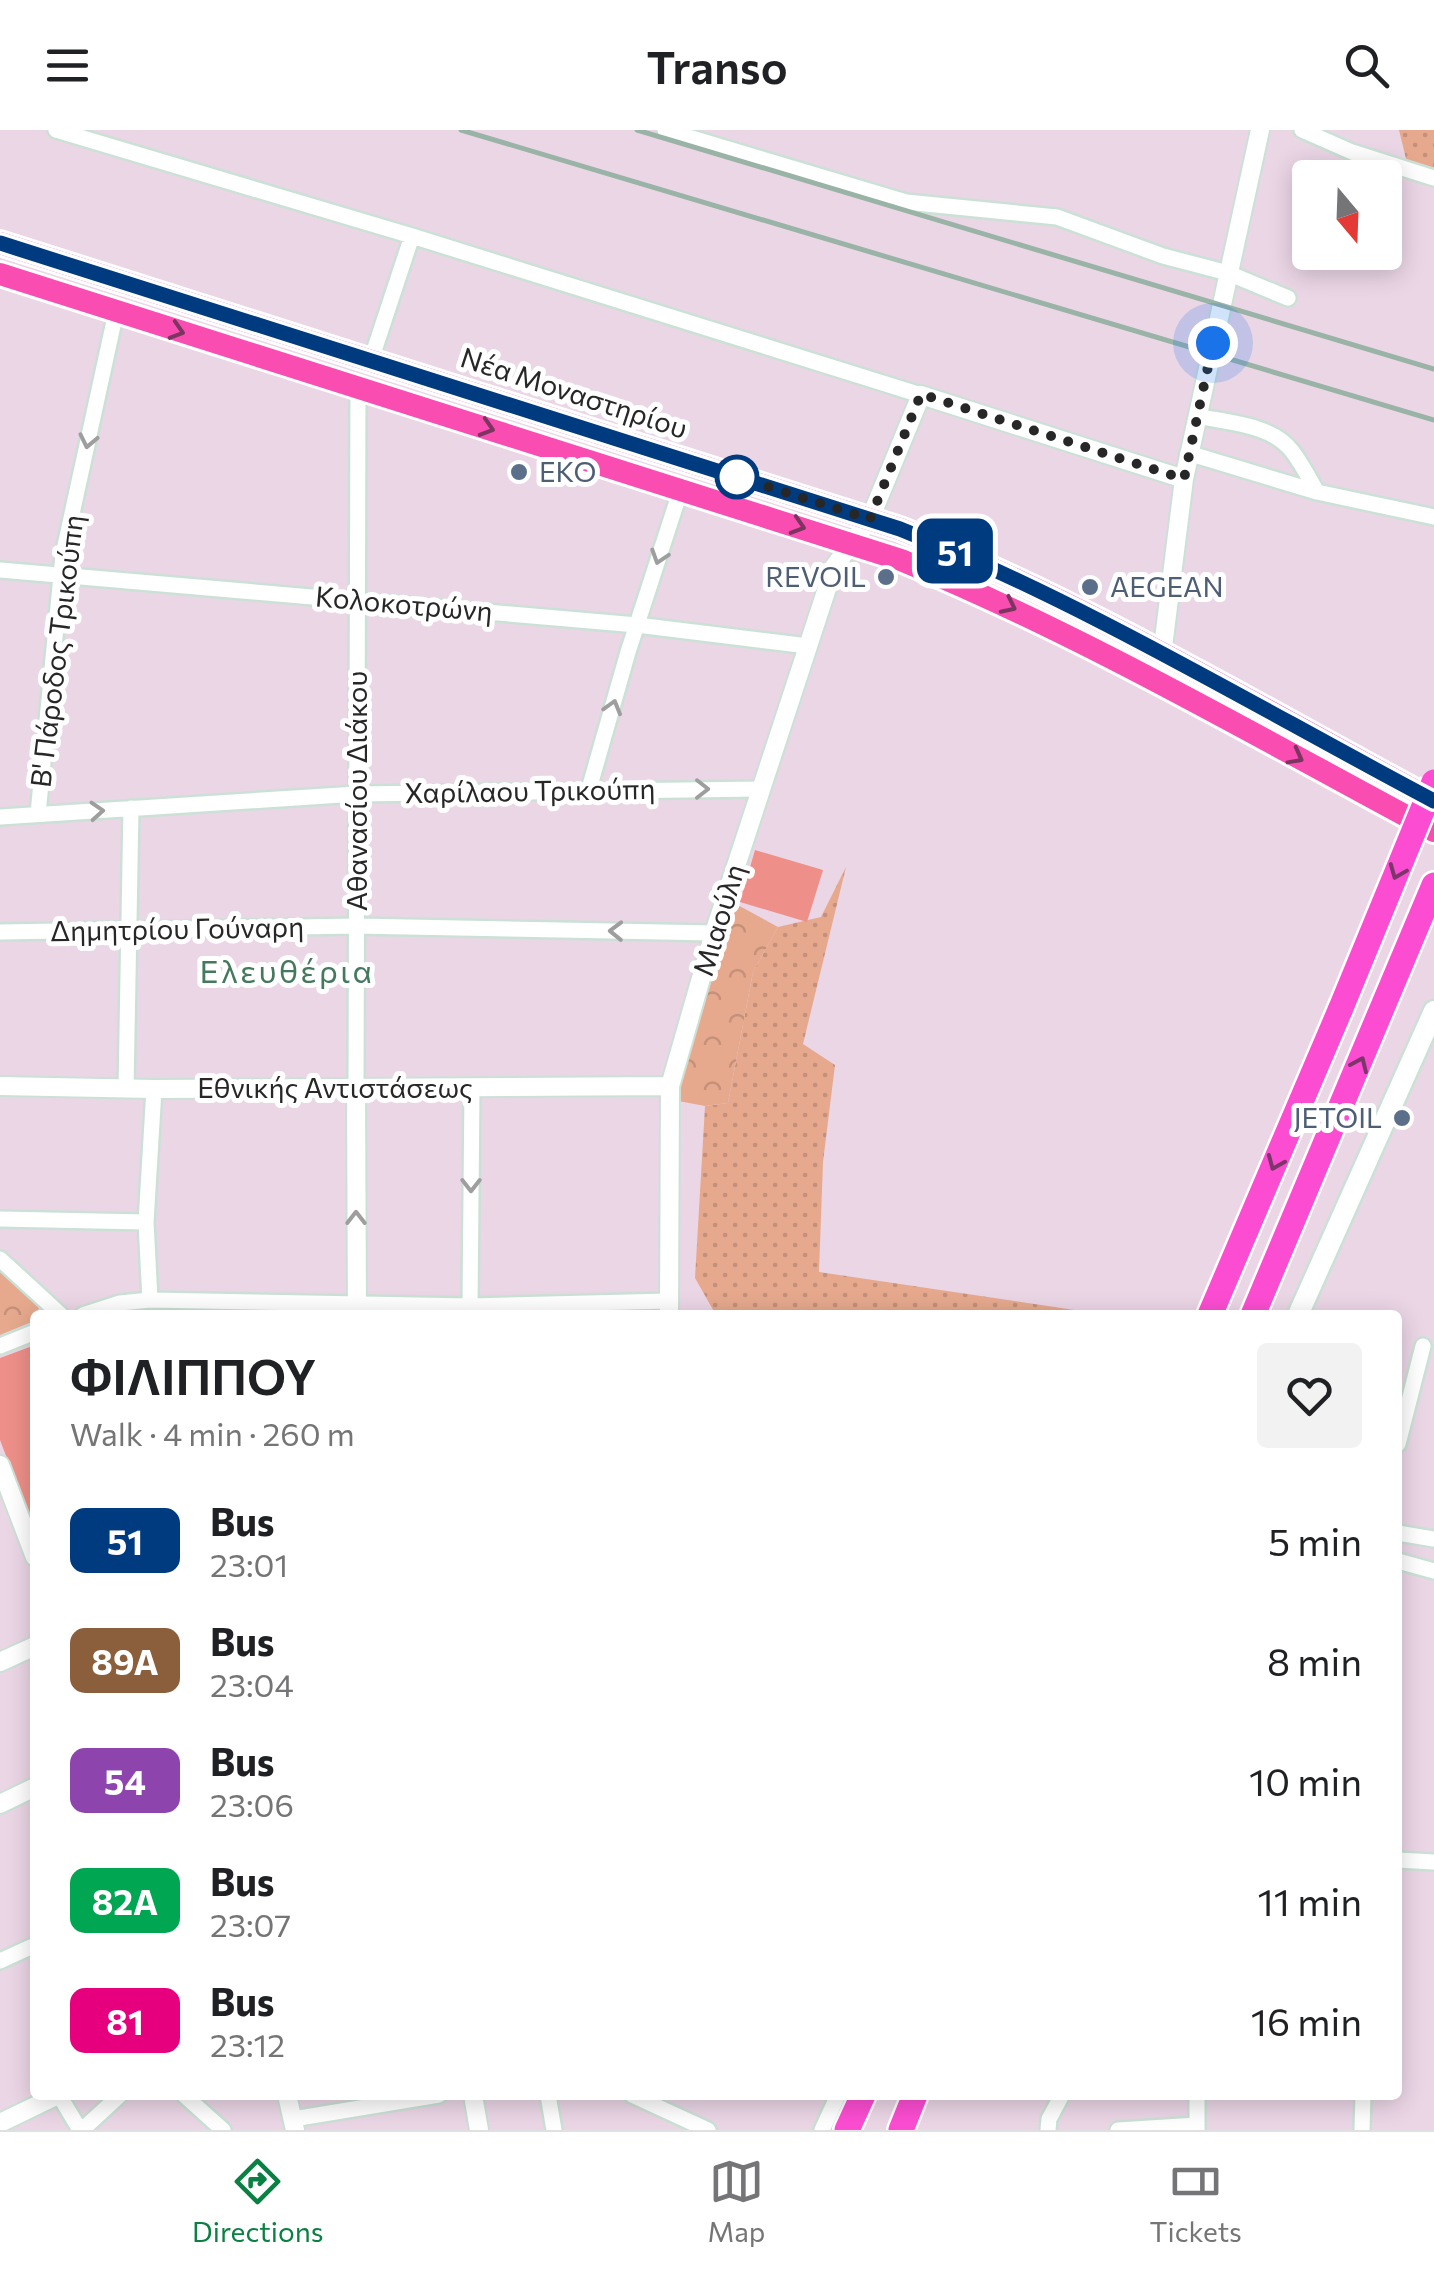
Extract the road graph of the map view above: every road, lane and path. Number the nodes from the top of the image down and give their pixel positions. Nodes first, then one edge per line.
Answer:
1 (56, 130) edge
2 (665, 130) edge
3 (1260, 130) edge
4 (1302, 130) edge
5 (1434, 178) edge
6 (412, 236) junction
7 (0, 243) edge
8 (1228, 273) junction
9 (0, 274) edge
10 (1288, 298) dead end
11 (116, 312) junction
12 (370, 360) junction
13 (358, 388) junction
14 (921, 394) junction
15 (1197, 416) junction
16 (1188, 453) junction
17 (1184, 479) junction
18 (681, 489) junction
19 (1317, 492) junction
20 (1434, 516) edge
21 (870, 519) junction
22 (854, 543) junction
23 (0, 570) edge
24 (61, 577) junction
25 (358, 599) junction
26 (637, 625) junction
27 (808, 646) junction
28 (1162, 656) junction
29 (1434, 782) edge
30 (589, 789) junction
31 (762, 789) junction
32 (357, 794) junction
33 (1434, 800) edge
34 (131, 808) junction
35 (38, 814) junction
36 (0, 817) edge
37 (1434, 831) edge
38 (1434, 885) edge
39 (356, 926) junction
40 (128, 931) junction
41 (0, 932) edge
42 (714, 933) junction
43 (1434, 1011) edge
44 (1429, 1036) edge
45 (0, 1086) edge
46 (670, 1086) junction
47 (356, 1087) junction
48 (472, 1087) junction
49 (126, 1089) junction
50 (154, 1089) junction
51 (0, 1219) edge
52 (146, 1222) junction
53 (0, 1258) edge
54 (150, 1300) junction
55 (470, 1306) junction
56 (669, 1308) edge
57 (56, 1310) edge
58 (98, 1310) edge
59 (357, 1310) edge
60 (1212, 1310) edge
61 (1255, 1310) edge
62 (1300, 1310) edge
63 (30, 1334) edge
64 (0, 1346) edge
65 (1423, 1346) dead end
66 (1402, 1428) edge
67 (0, 1465) edge
68 (4, 1488) edge
69 (1402, 1534) edge
70 (1434, 1539) edge
71 (30, 1546) edge
72 (1402, 1562) edge
73 (1434, 1571) edge
74 (30, 1648) edge
75 (0, 1662) edge
76 (30, 1789) edge
77 (0, 1804) edge
78 (1402, 1860) edge
79 (1434, 1862) edge
80 (30, 1947) edge
81 (0, 1960) edge
82 (48, 2100) edge
83 (61, 2100) edge
84 (114, 2100) edge
85 (190, 2100) edge
86 (388, 2100) edge
87 (474, 2100) edge
88 (549, 2100) edge
89 (643, 2100) edge
90 (836, 2100) edge
91 (861, 2100) edge
92 (913, 2100) edge
93 (1059, 2100) edge
94 (1197, 2100) edge
95 (1362, 2100) edge
96 (0, 2123) edge
97 (294, 2124) edge
98 (1197, 2128) edge
99 (81, 2130) edge
100 (223, 2130) edge
101 (479, 2130) edge
102 (554, 2130) edge
103 (708, 2130) edge
104 (822, 2130) edge
105 (847, 2130) edge
106 (901, 2130) edge
107 (1048, 2130) edge
108 (1118, 2130) edge
109 (1362, 2130) edge

1 - 6 street
2 - 8 street
3 - 8 street
4 - 5 street
6 - 12 street
6 - 14 street
7 - 12 main road, Νέα Μοναστηρίου
8 - 10 street
8 - 15 street
9 - 11 main road
11 -> 13 main road
11 -> 24 street, Β' Πάροδος Τρικούπη
12 - 21 main road, Νέα Μοναστηρίου
13 -> 18 main road
13 - 25 street, Αθανασίου Διάκου
14 - 17 street
14 - 21 street, Μιαούλη
15 - 16 street
15 - 19 street
16 - 17 street
16 - 19 street
17 - 28 street
18 -> 22 main road
18 -> 26 street
19 - 20 street
21 - 22 street, Μιαούλη
21 - 28 main road, Νέα Μοναστηρίου
22 - 27 street, Μιαούλη
22 -> 37 main road
23 - 24 street, Κολοκοτρώνη
24 - 25 street, Κολοκοτρώνη
24 - 35 street, Β' Πάροδος Τρικούπη
25 - 26 street, Κολοκοτρώνη
25 - 32 street, Αθανασίου Διάκου
26 - 27 street, Κολοκοτρώνη
30 -> 26 street
27 - 31 street, Μιαούλη
28 - 33 main road, Νέα Μοναστηρίου
29 -> 60 highway, bridge
30 -> 31 street, Χαρίλαου Τρικούπη
30 - 32 street, Χαρίλαου Τρικούπη
31 - 42 street, Μιαούλη
32 - 34 street, Χαρίλαου Τρικούπη
32 - 39 street, Αθανασίου Διάκου
35 -> 34 street, Χαρίλαου Τρικούπη
34 - 40 street
35 - 36 street, Χαρίλαου Τρικούπη
61 -> 38 highway
39 - 40 street, Δημητρίου Γούναρη
42 -> 39 street, Δημητρίου Γούναρη
39 - 47 street, Αθανασίου Διάκου
40 - 41 street, Δημητρίου Γούναρη
40 - 49 street
42 - 46 street, Μιαούλη
43 - 44 main road
44 - 62 main road
45 - 49 street, Εθνικής Αντιστάσεως
46 - 48 street, Εθνικής Αντιστάσεως
46 - 56 street, Μιαούλη
47 - 48 street, Εθνικής Αντιστάσεως
47 - 50 street, Εθνικής Αντιστάσεως
59 -> 47 street, Αθανασίου Διάκου
48 -> 55 street
49 - 50 street, Εθνικής Αντιστάσεως
50 - 52 street
51 - 52 street
52 - 54 street
53 - 57 street
54 - 58 street
54 - 59 street
55 - 56 street
55 - 59 street
63 - 64 street
65 - 66 street
67 - 68 street
68 - 71 street
69 - 70 street
72 - 73 street
74 - 75 street
76 - 77 street
78 - 79 street
80 - 81 street
82 - 96 street
83 - 99 street
84 - 99 street
85 - 100 street
86 - 97 street
87 - 101 street
88 - 102 street
89 - 103 street
90 - 104 street
91 - 105 highway
92 - 106 highway
93 - 107 street
94 - 98 street
95 - 109 street
98 - 108 street

